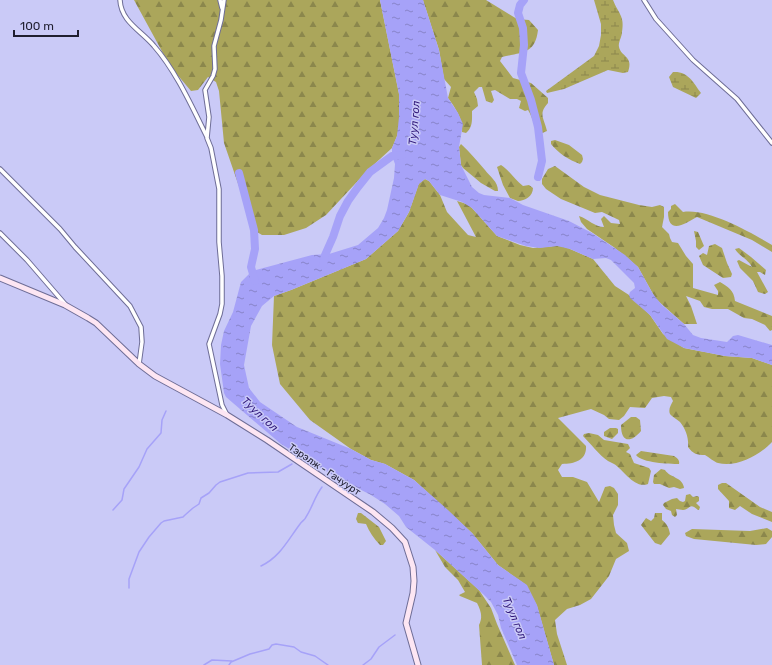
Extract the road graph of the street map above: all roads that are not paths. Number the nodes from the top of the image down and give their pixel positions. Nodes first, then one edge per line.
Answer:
1 (120, 0) edge
2 (220, 0) edge
3 (224, 0) edge
4 (644, 0) edge
5 (222, 11) junction
6 (207, 138) junction
7 (772, 143) edge
8 (0, 169) edge
9 (0, 233) edge
10 (0, 278) edge
11 (66, 305) junction
12 (139, 364) junction
13 (227, 415) junction
14 (418, 665) edge

1 - 6 street
2 - 5 street
3 - 5 street
4 - 7 street
5 - 6 street
6 - 13 street
8 - 12 street
9 - 11 street
10 - 11 main road, Тэрэлж - Гачуурт
11 - 12 main road, Тэрэлж - Гачуурт
12 - 13 main road, Тэрэлж - Гачуурт
13 - 14 main road, Тэрэлж - Гачуурт

